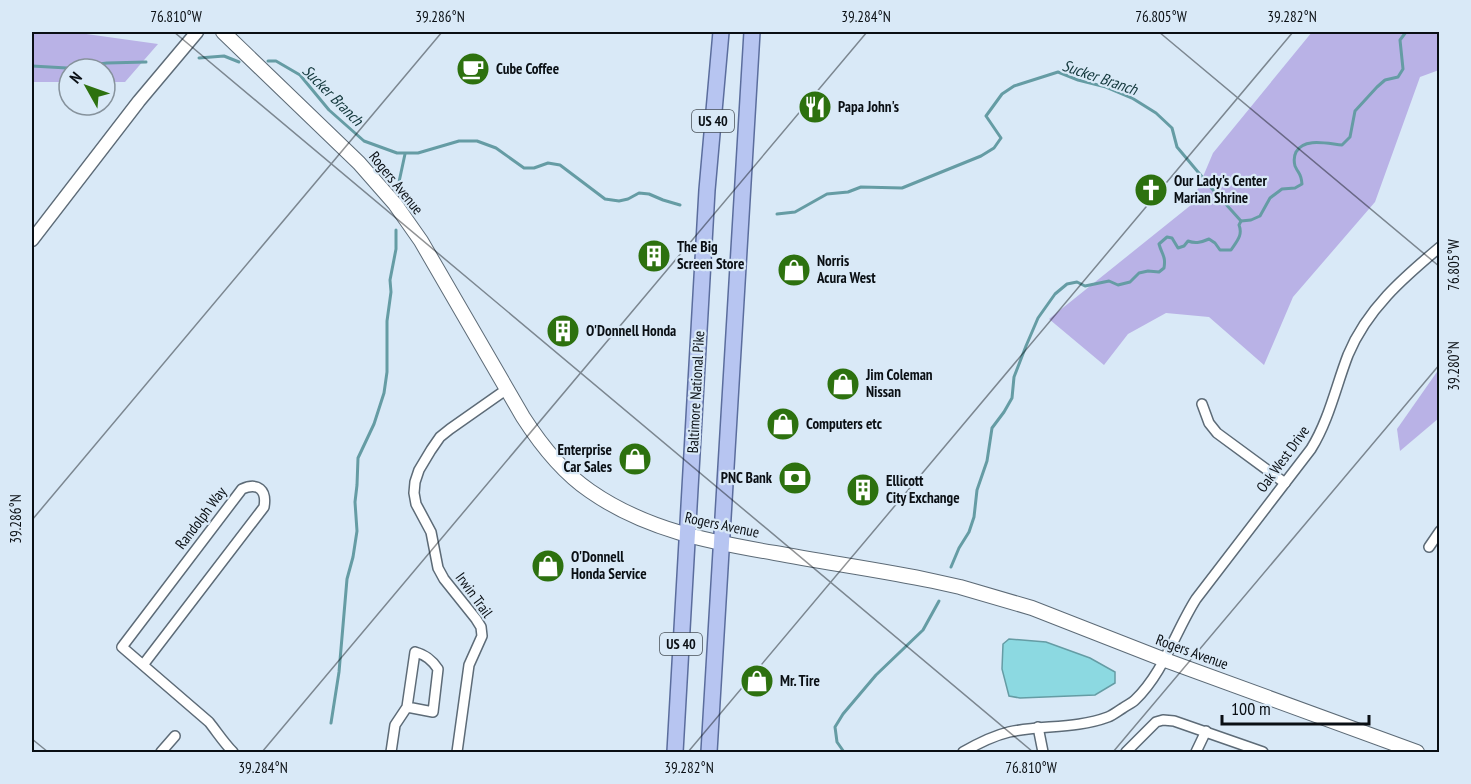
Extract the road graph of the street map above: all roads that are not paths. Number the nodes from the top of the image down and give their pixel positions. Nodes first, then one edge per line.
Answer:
1 (197, 32) edge
2 (223, 32) edge
3 (721, 32) edge
4 (752, 32) edge
5 (32, 240) edge
6 (1440, 248) edge
7 (507, 389) junction
8 (1202, 404) dead end
9 (1285, 483) junction
10 (1440, 531) edge
11 (687, 536) junction
12 (722, 544) junction
13 (1430, 547) dead end
14 (1165, 660) junction
15 (143, 665) junction
16 (407, 707) junction
17 (1038, 727) junction
18 (1206, 731) junction
19 (175, 735) dead end
20 (161, 753) edge
21 (233, 753) edge
22 (391, 753) edge
23 (457, 753) edge
24 (675, 753) edge
25 (710, 753) edge
26 (963, 753) edge
27 (1043, 753) edge
28 (1126, 753) edge
29 (1196, 753) edge
30 (1263, 753) edge
31 (1417, 753) edge

1 - 5 street
2 - 7 main road, Rogers Avenue
3 - 11 main road, Baltimore National Pike / US 40
4 - 12 main road, US 40
6 - 9 street, Oak West Drive
7 - 11 main road, Rogers Avenue
7 - 23 street, Irwin Trail
8 - 9 street
9 - 14 street, Oak West Drive
10 - 13 street
11 - 12 main road, Rogers Avenue
11 - 24 main road, Baltimore National Pike / US 40
12 - 14 main road, Rogers Avenue
12 - 25 main road, US 40
14 - 17 street, Oak West Drive
14 - 31 main road, Rogers Avenue
15 - 15 street, Randolph Way
15 - 21 street, Randolph Way
16 - 16 street
16 - 22 street
17 - 26 street, Oak West Drive
17 - 27 street
18 - 28 street
18 - 29 street
18 - 30 street
19 - 20 street

